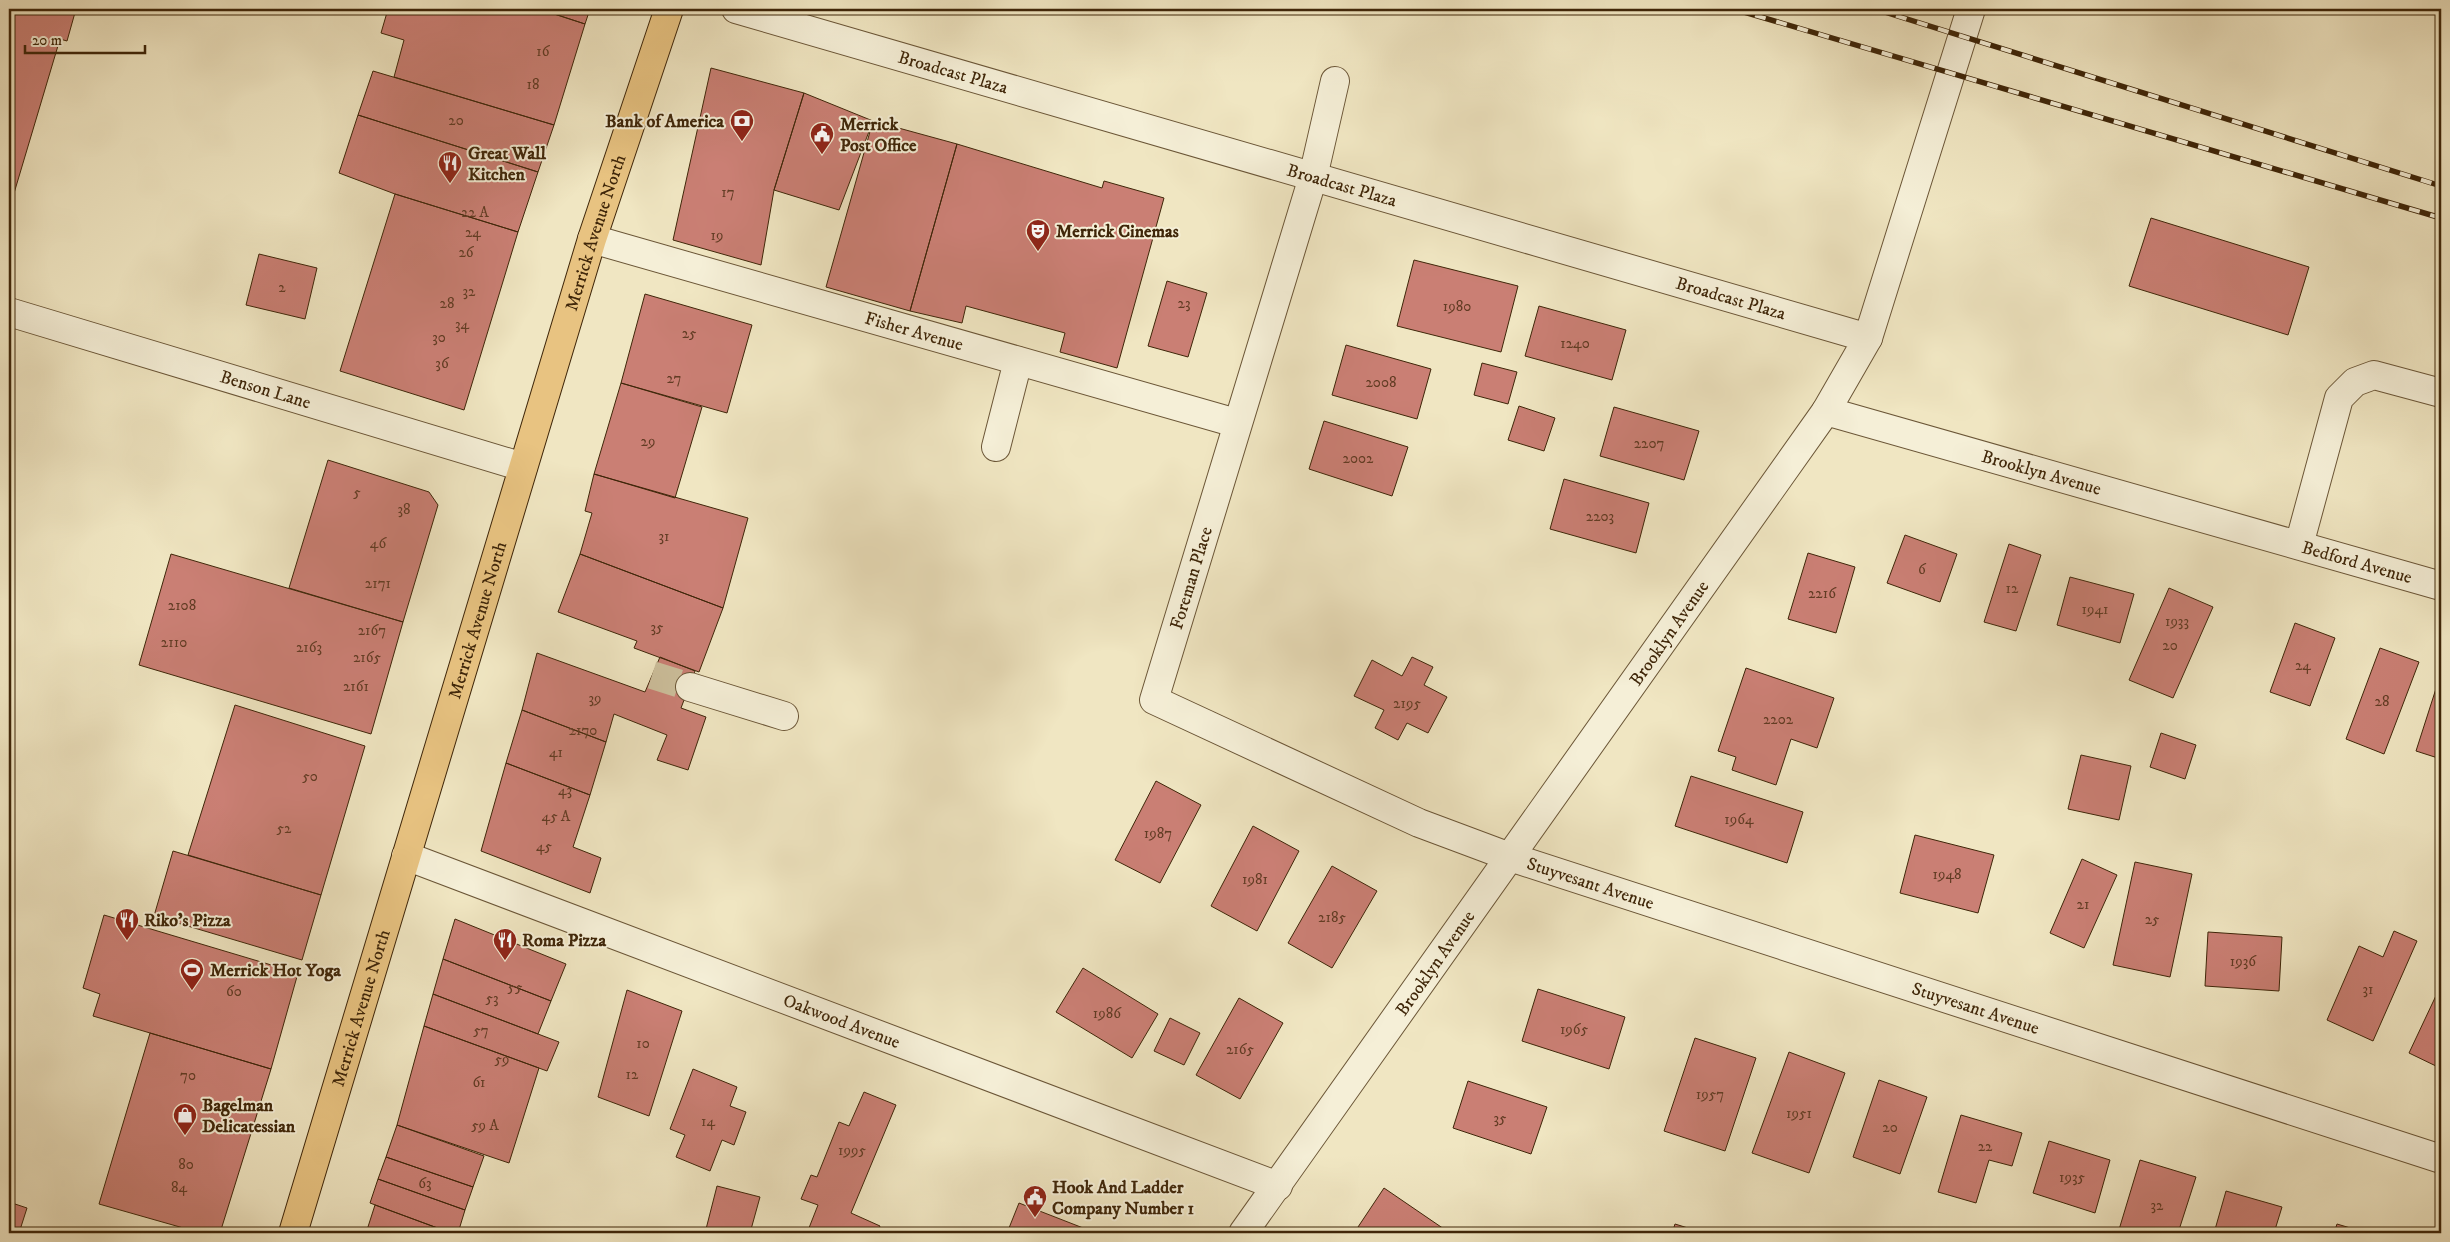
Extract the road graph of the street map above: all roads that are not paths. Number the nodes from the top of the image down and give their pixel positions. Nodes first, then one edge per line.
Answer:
1 (669, 9) edge
2 (736, 9) edge
3 (1971, 9) edge
4 (1335, 81) dead end
5 (1313, 177) junction
6 (592, 239) junction
7 (9, 312) edge
8 (1868, 338) junction
9 (1018, 361) junction
10 (2441, 394) edge
11 (1826, 411) junction
12 (1236, 423) junction
13 (996, 447) dead end
14 (522, 467) junction
15 (2273, 537) joint
16 (2299, 545) junction
17 (2441, 586) edge
18 (690, 687) tunnel mouth
19 (784, 716) dead end
20 (406, 856) junction
21 (1510, 857) junction
22 (2441, 1159) edge
23 (1278, 1186) junction
24 (293, 1233) edge
25 (1243, 1233) edge

1 - 6 main road, Merrick Avenue North
2 - 5 street, Broadcast Plaza
3 - 8 street
4 - 5 street, Foreman Place
5 - 8 street, Broadcast Plaza
5 - 12 street, Foreman Place
6 - 9 street, Fisher Avenue
6 - 14 main road, Merrick Avenue North
7 - 14 street, Benson Lane
8 - 11 street
9 - 12 street, Fisher Avenue
9 - 13 street
10 - 16 street
11 - 15 street, Brooklyn Avenue
11 - 21 street, Brooklyn Avenue
12 - 21 street, Foreman Place
14 - 20 main road, Merrick Avenue North
15 - 16 street, Bedford Avenue
16 - 17 street, Bedford Avenue
18 - 19 street
20 - 23 street, Oakwood Avenue
20 - 24 main road, Merrick Avenue North
21 - 22 street, Stuyvesant Avenue
21 - 23 street, Brooklyn Avenue
23 - 25 street, Brooklyn Avenue

